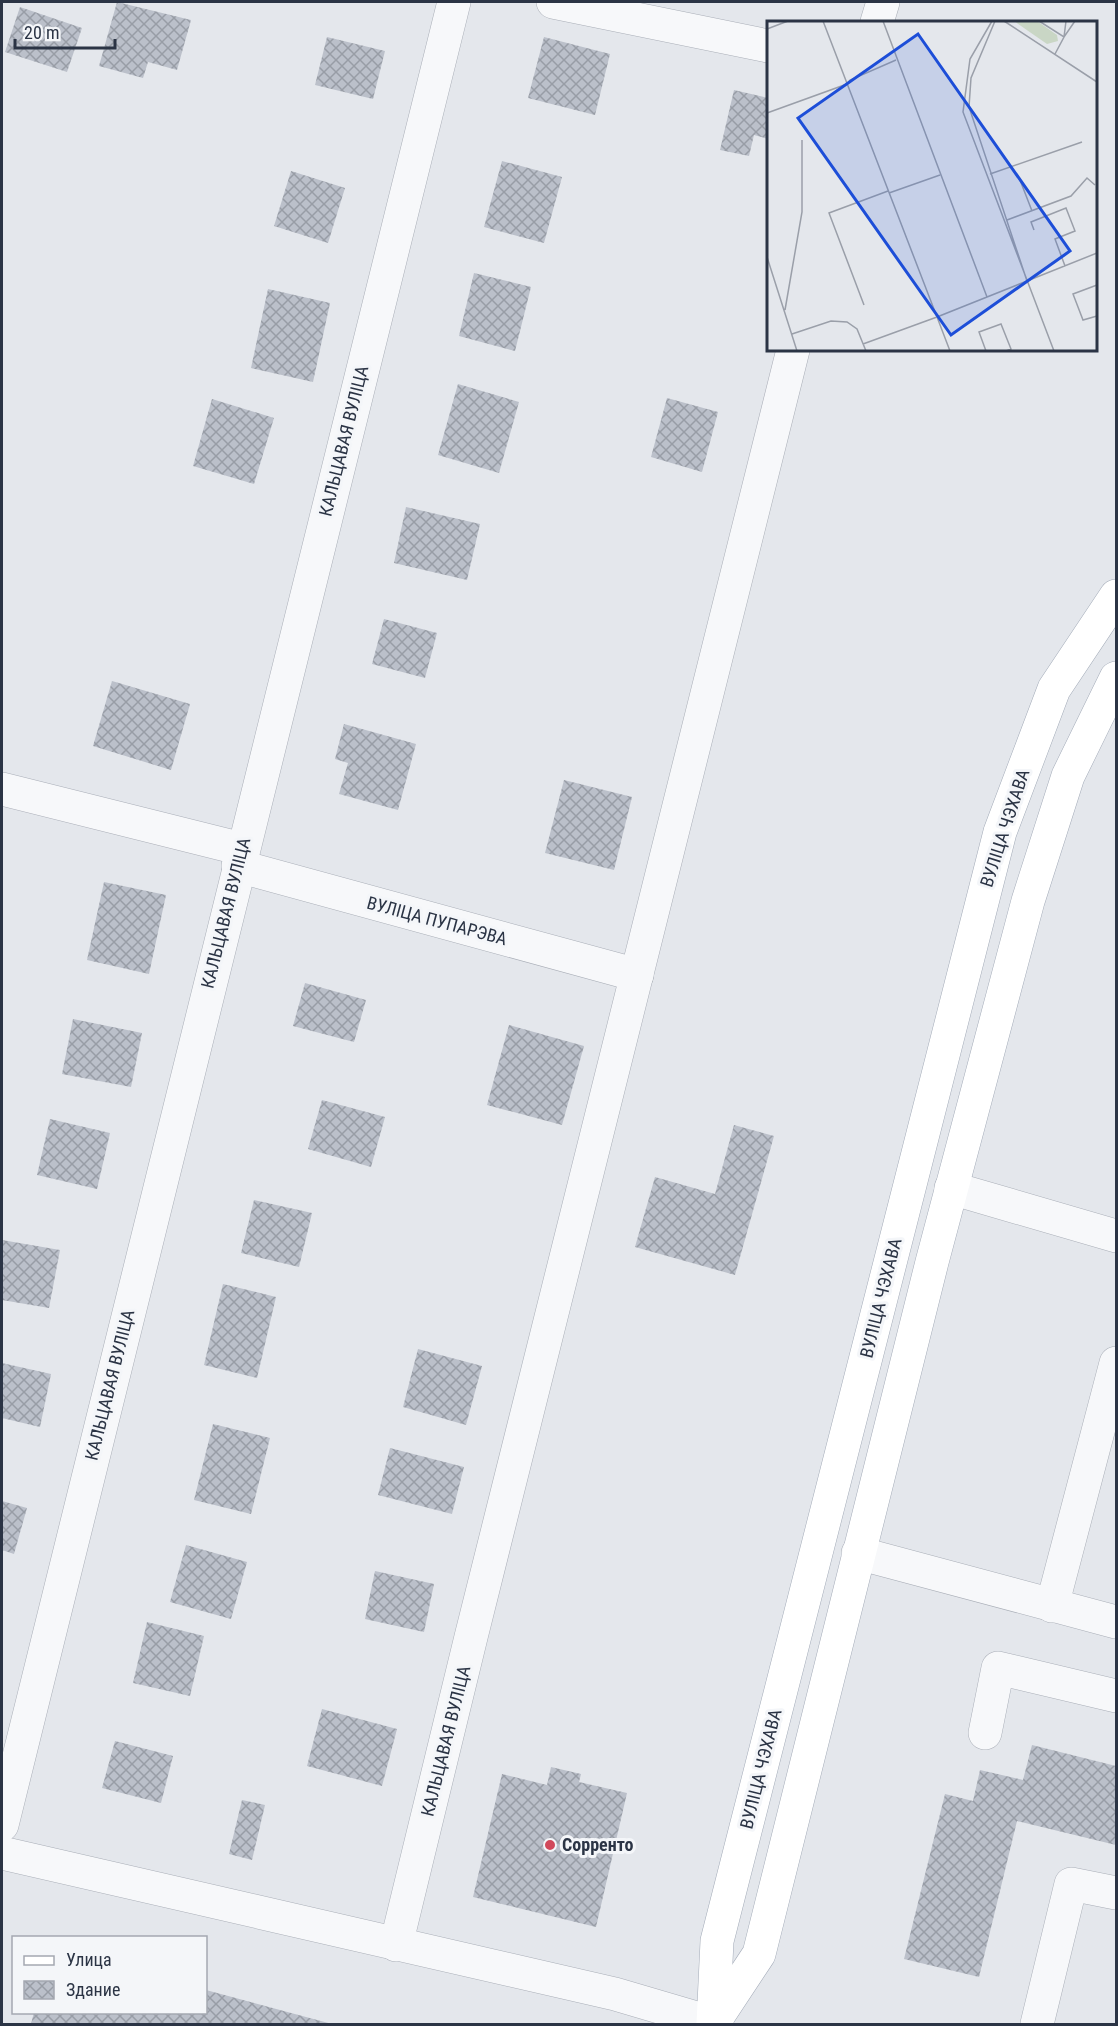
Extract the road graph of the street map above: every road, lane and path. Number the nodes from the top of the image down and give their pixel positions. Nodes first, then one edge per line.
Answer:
1 (554, 2) edge
2 (883, 2) edge
3 (451, 3) edge
4 (877, 21) edge
5 (767, 46) edge
6 (794, 351) edge
7 (1116, 596) edge
8 (1116, 678) edge
9 (2, 789) edge
10 (240, 857) junction
11 (636, 975) junction
12 (951, 1188) junction
13 (1116, 1236) edge
14 (1116, 1363) edge
15 (858, 1553) junction
16 (1052, 1606) junction
17 (1116, 1622) edge
18 (1116, 1696) edge
19 (985, 1733) dead end
20 (2, 1825) edge
21 (2, 1853) edge
22 (1116, 1893) edge
23 (396, 1945) junction
24 (714, 2024) edge
25 (1037, 2025) edge

1 - 5 street
2 - 4 street
3 - 10 street, КАЛЬЦАВАЯ ВУЛІЦА
6 - 11 street, КАЛЬЦАВАЯ ВУЛІЦА
7 - 24 main road, ВУЛІЦА ЧЭХАВА
8 - 12 main road
9 - 10 street, ВУЛІЦА ПУПАРЭВА
10 - 11 street, ВУЛІЦА ПУПАРЭВА
10 - 20 street, КАЛЬЦАВАЯ ВУЛІЦА
11 - 23 street, КАЛЬЦАВАЯ ВУЛІЦА
12 - 13 street
12 - 15 main road
14 - 16 street
15 - 16 street
15 - 24 main road
16 - 17 street
18 - 19 street
21 - 23 street
22 - 25 street
23 - 24 street

